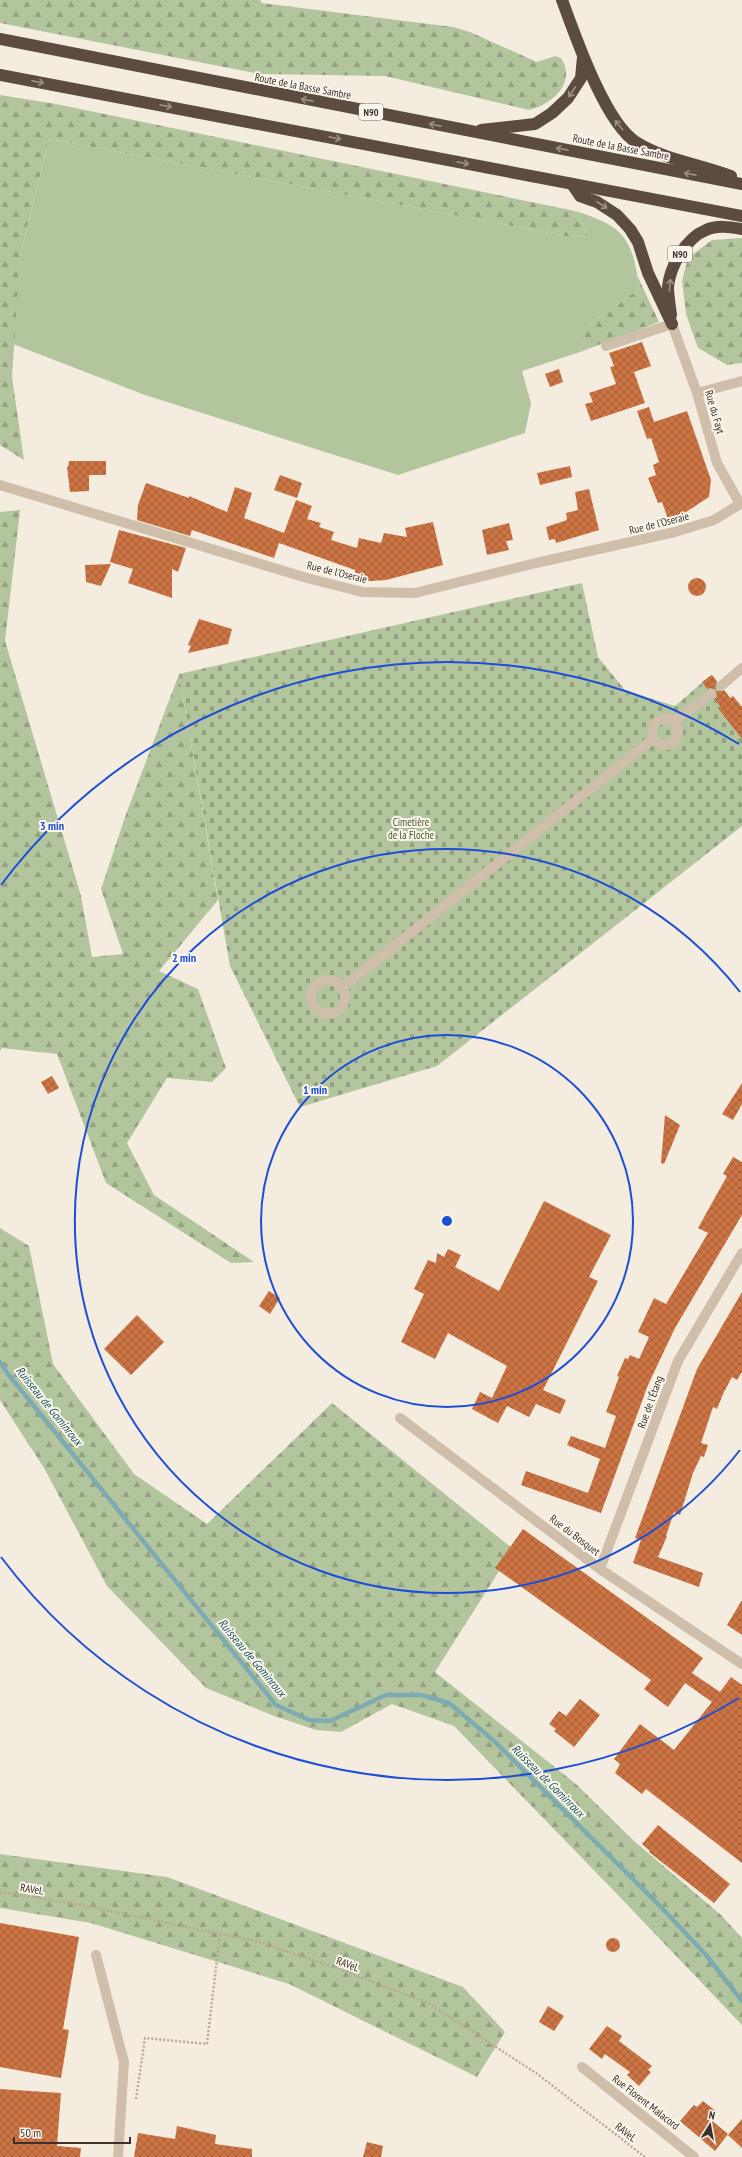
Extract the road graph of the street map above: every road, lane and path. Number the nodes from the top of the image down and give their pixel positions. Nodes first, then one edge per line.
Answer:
1 (562, 0) edge
2 (0, 39) edge
3 (583, 56) junction
4 (0, 75) edge
5 (472, 132) junction
6 (742, 180) edge
7 (572, 184) junction
8 (742, 184) edge
9 (742, 216) edge
10 (742, 229) edge
11 (672, 324) junction
12 (606, 346) dead end
13 (742, 381) edge
14 (698, 393) junction
15 (0, 485) edge
16 (741, 505) edge
17 (742, 668) edge
18 (721, 686) dead end
19 (711, 694) dead end
20 (674, 722) junction
21 (653, 739) junction
22 (342, 988) dead end
23 (742, 1253) edge
24 (400, 1418) dead end
25 (600, 1569) junction
26 (742, 1664) edge
27 (0, 1892) edge
28 (220, 1933) junction
29 (96, 1955) dead end
30 (582, 2067) dead end
31 (135, 2104) dead end
32 (118, 2157) edge
33 (645, 2157) edge
34 (694, 2157) edge

1 - 3 highway, N90
5 -> 2 highway, Route de la Basse Sambre / N90
3 -> 5 highway, N90
6 -> 3 highway, N90
4 -> 7 highway
8 -> 5 highway, Route de la Basse Sambre / N90
7 - 9 highway
7 -> 11 highway
11 -> 10 highway, N90
11 - 12 street
11 - 14 street, Rue du Fayt
13 - 14 street
14 - 16 street, Rue du Fayt
15 - 16 street, Rue de l'Oseraie
17 - 18 street
19 - 20 street
20 - 21 street
20 - 21 street
21 - 22 street
23 - 25 street, Rue de l'Étang
24 - 25 street, Rue du Bosquet
25 - 26 street, Rue du Bosquet
27 - 28 path, RAVeL
28 - 31 path
28 - 33 path, RAVeL
29 - 32 street
30 - 34 street, Rue Florent Malacord

